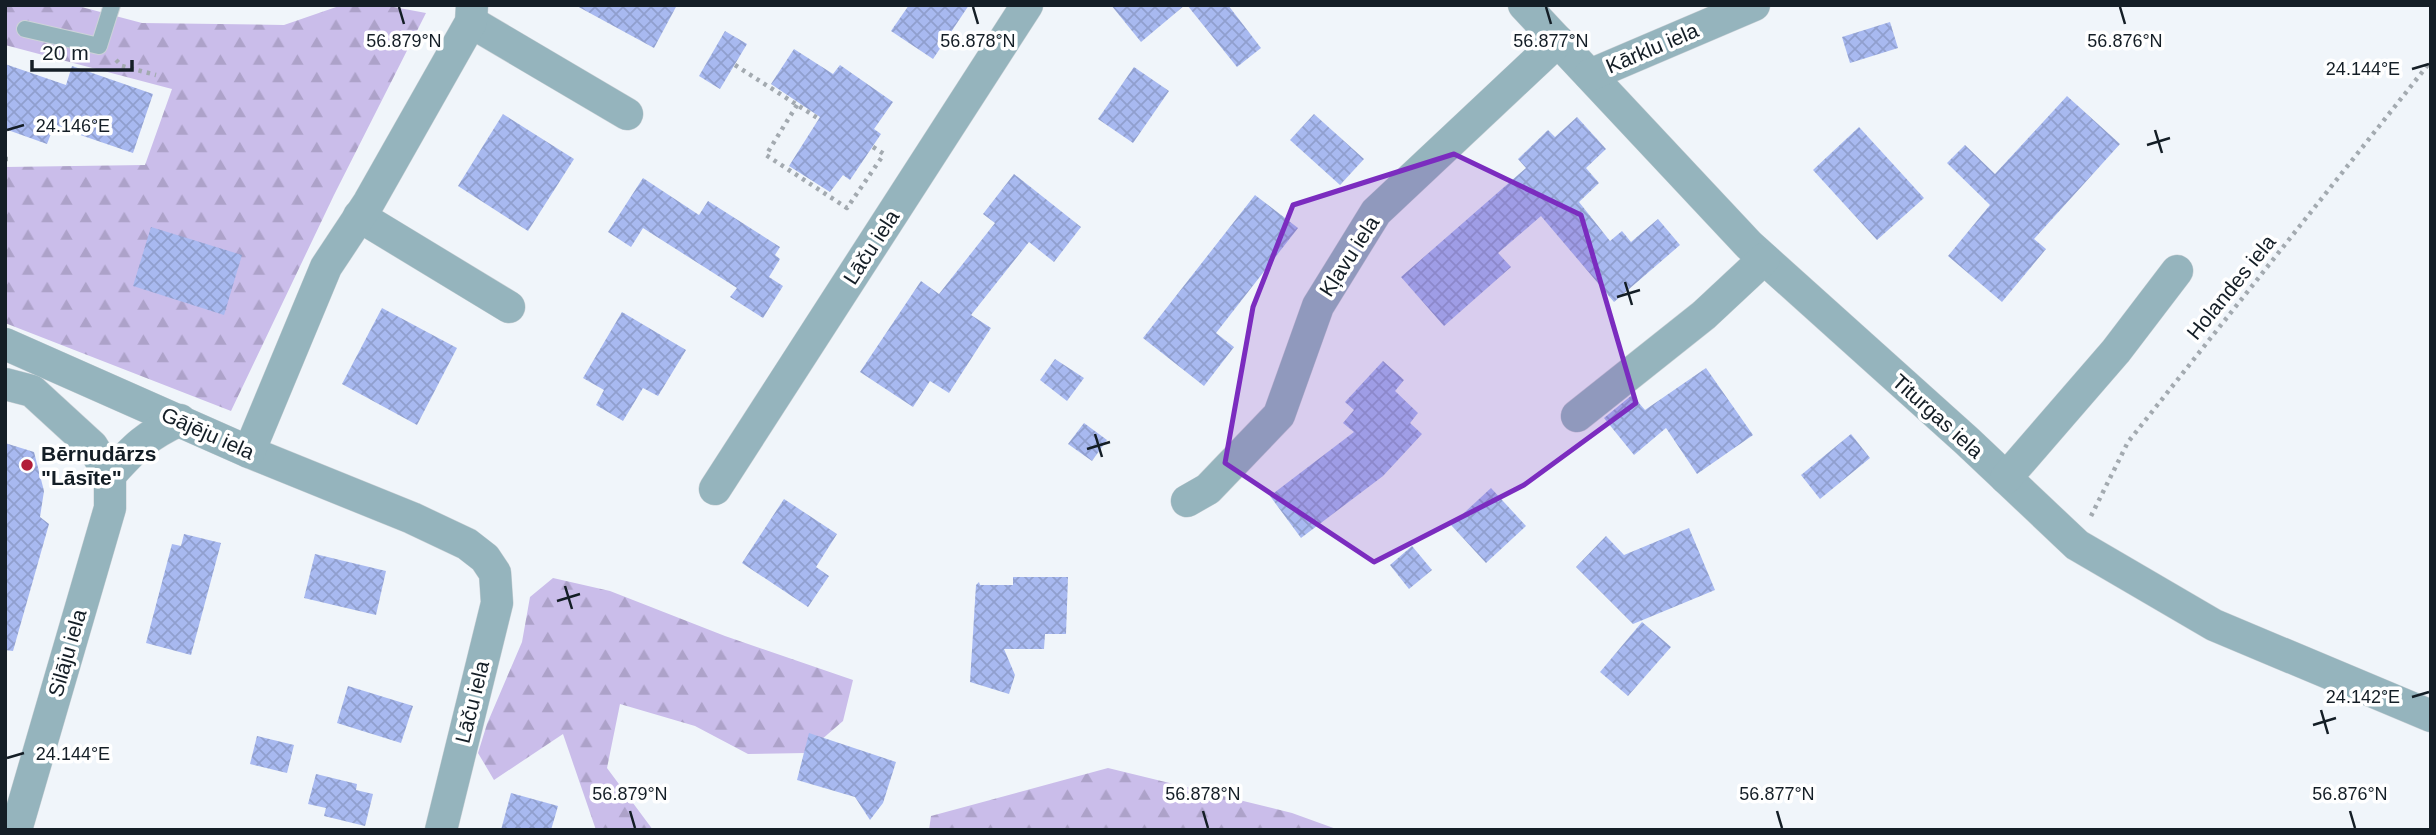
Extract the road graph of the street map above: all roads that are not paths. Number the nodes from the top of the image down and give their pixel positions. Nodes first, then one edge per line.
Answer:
1 (112, 5) edge
2 (1027, 5) edge
3 (1524, 5) edge
4 (1754, 5) edge
5 (472, 14) edge
6 (24, 29) dead end
7 (1558, 41) junction
8 (1590, 75) junction
9 (626, 114) dead end
10 (359, 216) junction
11 (1764, 259) junction
12 (2177, 271) dead end
13 (509, 307) dead end
14 (5, 344) edge
15 (5, 384) edge
16 (1577, 416) dead end
17 (180, 420) junction
18 (249, 452) junction
19 (110, 475) junction
20 (2006, 478) junction
21 (715, 489) dead end
22 (1187, 501) dead end
23 (495, 573) joint
24 (2431, 716) edge
25 (16, 830) edge
26 (441, 830) edge

1 - 6 lane
2 - 21 street, Lāču iela
3 - 7 street, Titurgas iela
4 - 8 street, Kārklu iela
5 - 9 street
5 - 10 street
7 - 8 street, Titurgas iela
7 - 22 street, Kļavu iela
8 - 11 street, Titurgas iela
10 - 13 street
10 - 18 street
11 - 16 street
11 - 20 street, Titurgas iela
12 - 20 street
14 - 17 street, Gājēju iela
15 - 19 street
17 - 18 street, Gājēju iela
17 - 19 street
18 - 23 street, Gājēju iela
19 - 25 street, Silāju iela
20 - 24 street, Titurgas iela
23 - 26 street, Lāču iela

